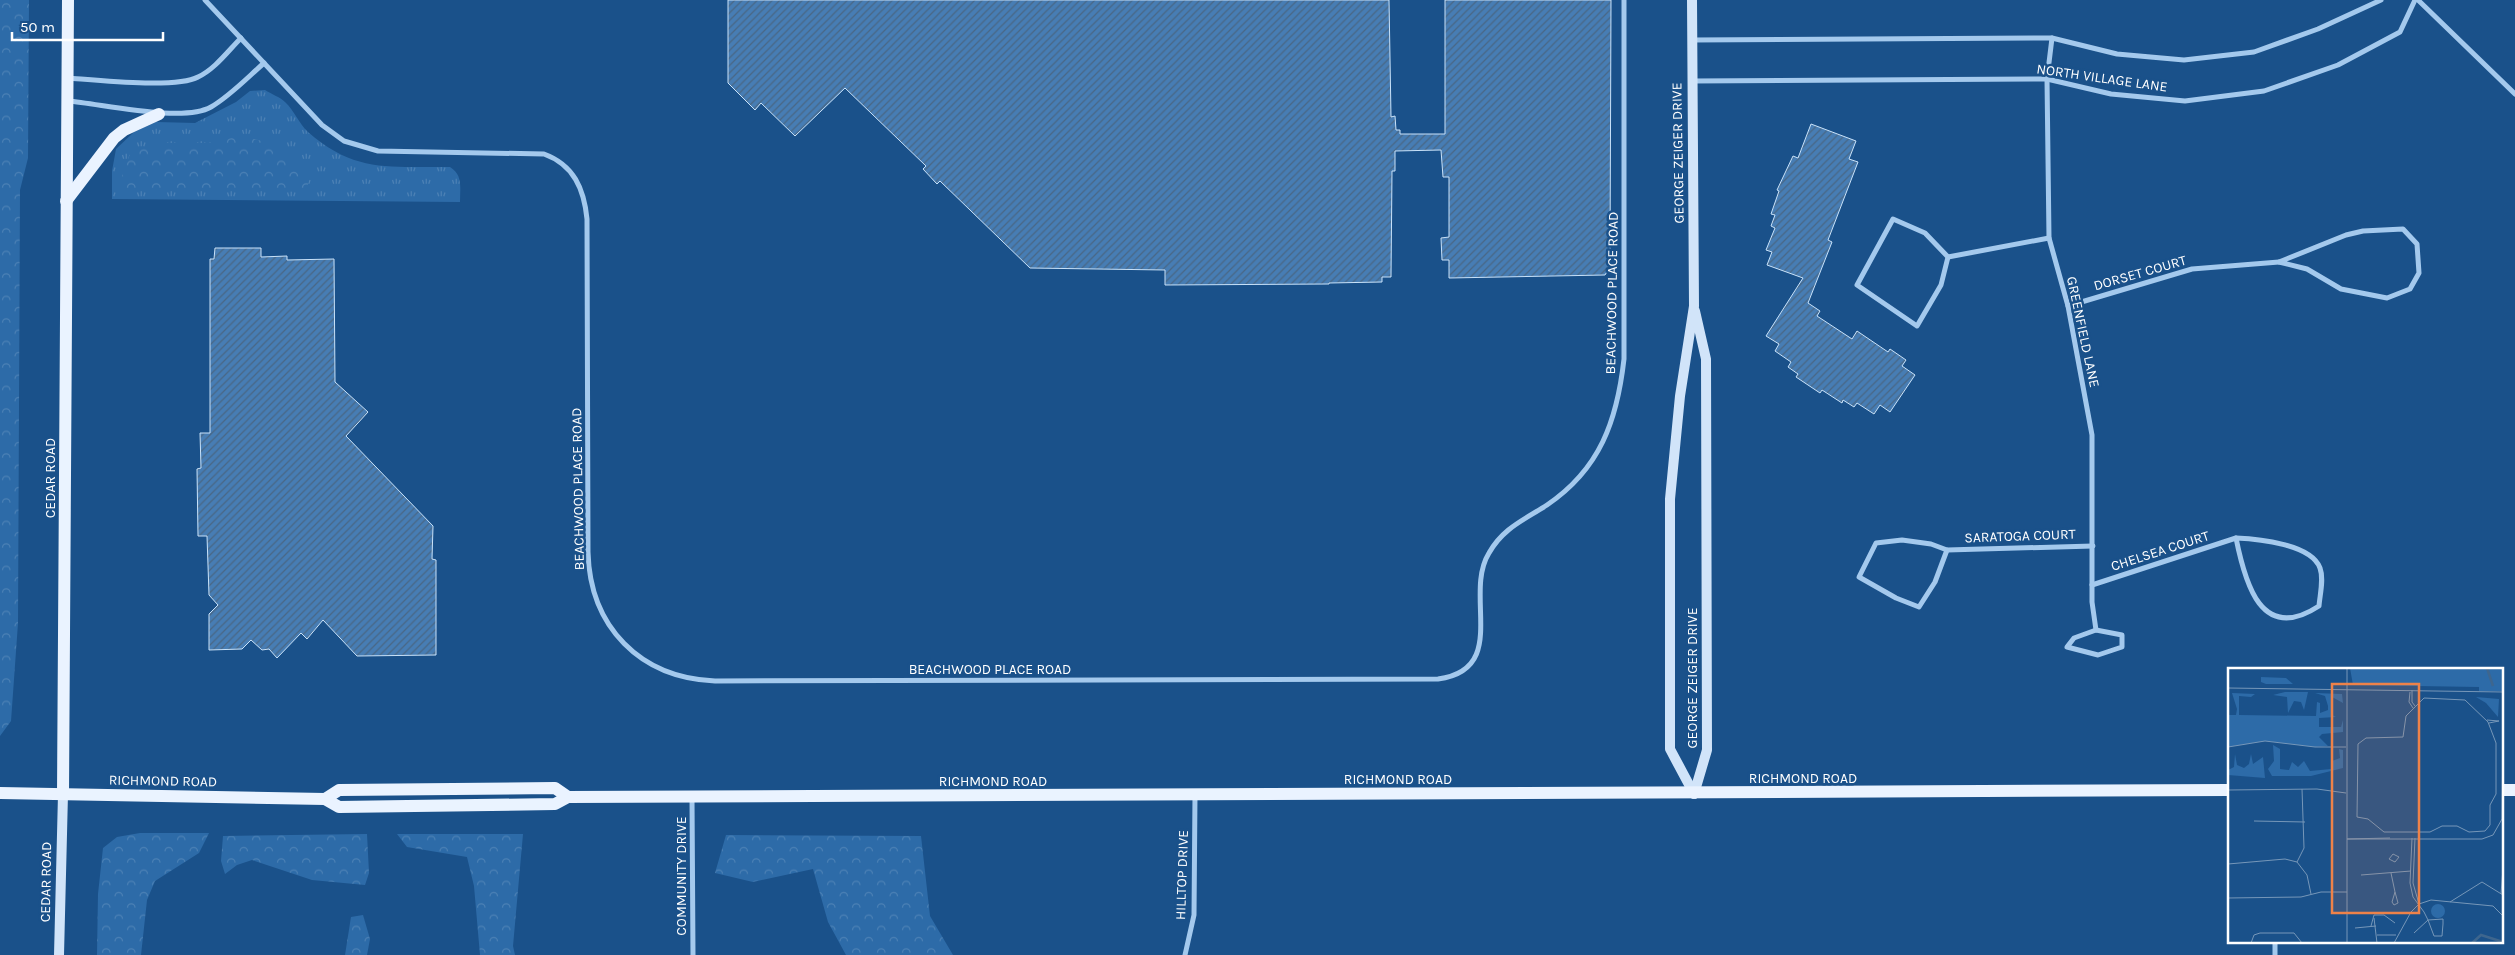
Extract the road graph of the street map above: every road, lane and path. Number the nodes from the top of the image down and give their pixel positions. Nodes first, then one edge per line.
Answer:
1 (68, 0) edge
2 (205, 0) edge
3 (1624, 0) edge
4 (1692, 0) edge
5 (2381, 0) edge
6 (2417, 0) edge
7 (241, 38) junction
8 (2052, 38) junction
9 (1692, 40) junction
10 (264, 63) junction
11 (66, 78) junction
12 (2047, 79) junction
13 (1691, 80) junction
14 (2515, 94) edge
15 (66, 101) junction
16 (159, 114) junction
17 (66, 201) junction
18 (2049, 238) junction
19 (1948, 257) junction
20 (2279, 262) junction
21 (1694, 306) junction
22 (2068, 306) junction
23 (2236, 538) junction
24 (2093, 546) junction
25 (1947, 550) junction
26 (2092, 585) junction
27 (2096, 630) junction
28 (2228, 790) edge
29 (2502, 790) edge
30 (2515, 790) edge
31 (0, 793) edge
32 (63, 794) junction
33 (1694, 794) junction
34 (1195, 795) junction
35 (692, 797) junction
36 (2275, 942) edge
37 (60, 955) edge
38 (693, 955) edge
39 (1186, 955) edge
40 (2275, 955) edge

1 - 11 main road, CEDAR ROAD
2 - 7 street, BEACHWOOD PLACE ROAD
3 - 10 street, BEACHWOOD PLACE ROAD
4 - 9 street, GEORGE ZEIGER DRIVE
5 - 8 street, NORTH VILLAGE LANE
6 - 12 street, NORTH VILLAGE LANE
6 - 14 street
7 - 10 street, BEACHWOOD PLACE ROAD
7 - 11 street
8 - 9 street, NORTH VILLAGE LANE
8 - 12 street, GREENFIELD LANE
9 - 13 street, GEORGE ZEIGER DRIVE
10 - 16 street
11 - 15 main road, CEDAR ROAD
12 - 13 street, NORTH VILLAGE LANE
12 - 18 street, GREENFIELD LANE
13 - 21 street, GEORGE ZEIGER DRIVE
15 - 16 street
15 - 17 main road, CEDAR ROAD
16 - 17 main road
17 - 32 main road, CEDAR ROAD
18 - 19 street
18 - 22 street, GREENFIELD LANE
19 - 19 street
20 - 20 street, DORSET COURT
20 - 22 street, DORSET COURT
21 - 33 street, GEORGE ZEIGER DRIVE
21 - 33 street, GEORGE ZEIGER DRIVE
22 - 24 street, GREENFIELD LANE
23 - 23 street, CHELSEA COURT
23 - 26 street, CHELSEA COURT
24 - 25 street, SARATOGA COURT
24 - 26 street, GREENFIELD LANE
25 - 25 street, SARATOGA COURT
26 - 27 street, GREENFIELD LANE
27 - 27 street
28 - 33 main road, RICHMOND ROAD
29 - 30 main road
31 - 32 main road, RICHMOND ROAD
32 - 35 main road, RICHMOND ROAD
32 - 37 street, CEDAR ROAD
33 - 34 main road, RICHMOND ROAD
34 - 35 main road, RICHMOND ROAD
34 - 39 street, HILLTOP DRIVE
35 - 38 street, COMMUNITY DRIVE
36 - 40 street

